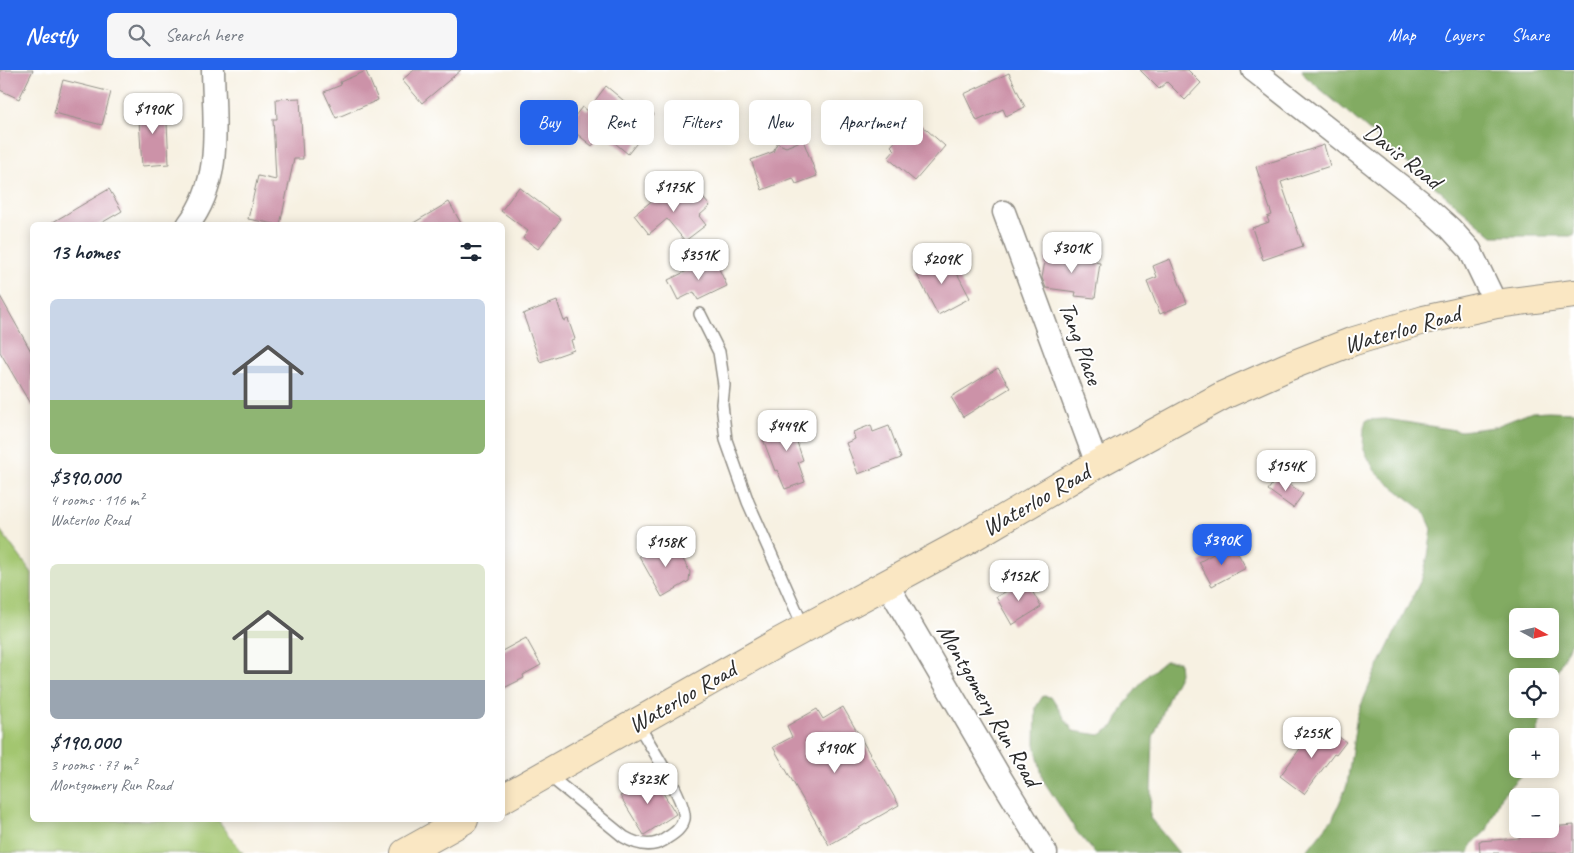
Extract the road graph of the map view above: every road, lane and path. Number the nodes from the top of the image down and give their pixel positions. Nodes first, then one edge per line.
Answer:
1 (213, 70) edge
2 (1253, 70) edge
3 (1004, 212) dead end
4 (190, 222) edge
5 (1574, 294) edge
6 (1496, 304) junction
7 (700, 314) dead end
8 (1097, 464) junction
9 (887, 584) junction
10 (804, 628) junction
11 (637, 723) junction
12 (547, 774) junction
13 (505, 797) edge
14 (461, 822) edge
15 (415, 851) edge
16 (1046, 853) edge

1 - 4 street
2 - 6 street, Davis Road
3 - 8 street, Tang Place
5 - 6 main road, Waterloo Road
6 - 8 main road, Waterloo Road
7 - 10 lane
8 - 9 main road, Waterloo Road
9 - 10 main road, Waterloo Road
9 - 16 street, Montgomery Run Road
10 - 11 main road, Waterloo Road
11 - 12 main road, Waterloo Road
11 - 12 lane
12 - 13 main road, Waterloo Road
14 - 15 main road

